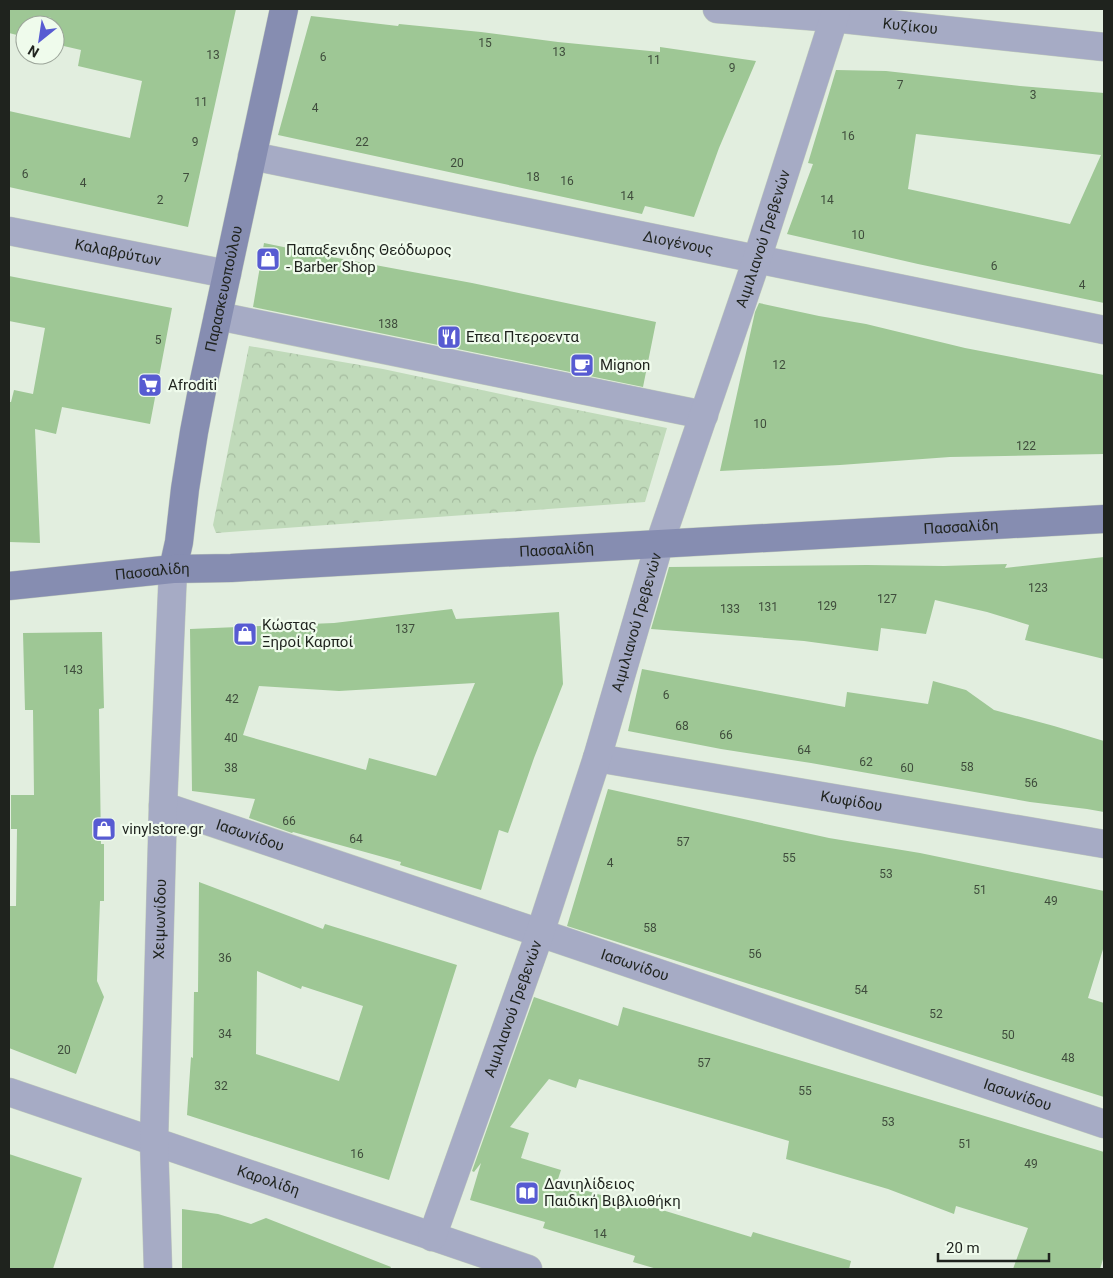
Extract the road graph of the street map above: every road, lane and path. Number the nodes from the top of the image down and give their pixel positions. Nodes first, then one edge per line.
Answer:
1 (284, 9) edge
2 (717, 9) edge
3 (835, 13) edge
4 (1104, 47) edge
5 (252, 156) junction
6 (9, 231) edge
7 (757, 259) junction
8 (227, 274) junction
9 (218, 316) junction
10 (1104, 330) edge
11 (704, 416) junction
12 (1104, 519) edge
13 (659, 545) junction
14 (173, 569) junction
15 (9, 586) edge
16 (597, 758) junction
17 (163, 806) junction
18 (1104, 844) edge
19 (540, 933) junction
20 (9, 1092) edge
21 (1104, 1124) edge
22 (154, 1141) junction
23 (432, 1236) junction
24 (158, 1269) edge
25 (528, 1269) edge

1 - 5 main road, Παρασκευοπούλου
2 - 3 street, Κυζίκου
3 - 4 street, Κυζίκου
3 - 7 street, Αιμιλιανού Γρεβενών
5 - 7 street, Διογένους
5 - 8 main road, Παρασκευοπούλου
6 - 8 street, Καλαβρύτων
7 - 10 street, Διογένους
7 - 11 street, Αιμιλιανού Γρεβενών
8 - 9 main road, Παρασκευοπούλου
9 - 11 street
9 - 14 main road, Παρασκευοπούλου
11 - 13 street, Αιμιλιανού Γρεβενών
12 - 13 main road, Πασσαλίδη
13 - 14 main road, Πασσαλίδη
13 - 16 street, Αιμιλιανού Γρεβενών
14 - 15 main road, Πασσαλίδη
14 - 17 street, Χειμωνίδου
16 - 18 street, Κωφίδου
16 - 19 street, Αιμιλιανού Γρεβενών
17 - 19 street, Ιασωνίδου
17 - 22 street, Χειμωνίδου
19 - 21 street, Ιασωνίδου
19 - 23 street, Αιμιλιανού Γρεβενών
20 - 22 street, Καρολίδη
22 - 23 street, Καρολίδη
22 - 24 street, Χειμωνίδου
23 - 25 street, Καρολίδη

